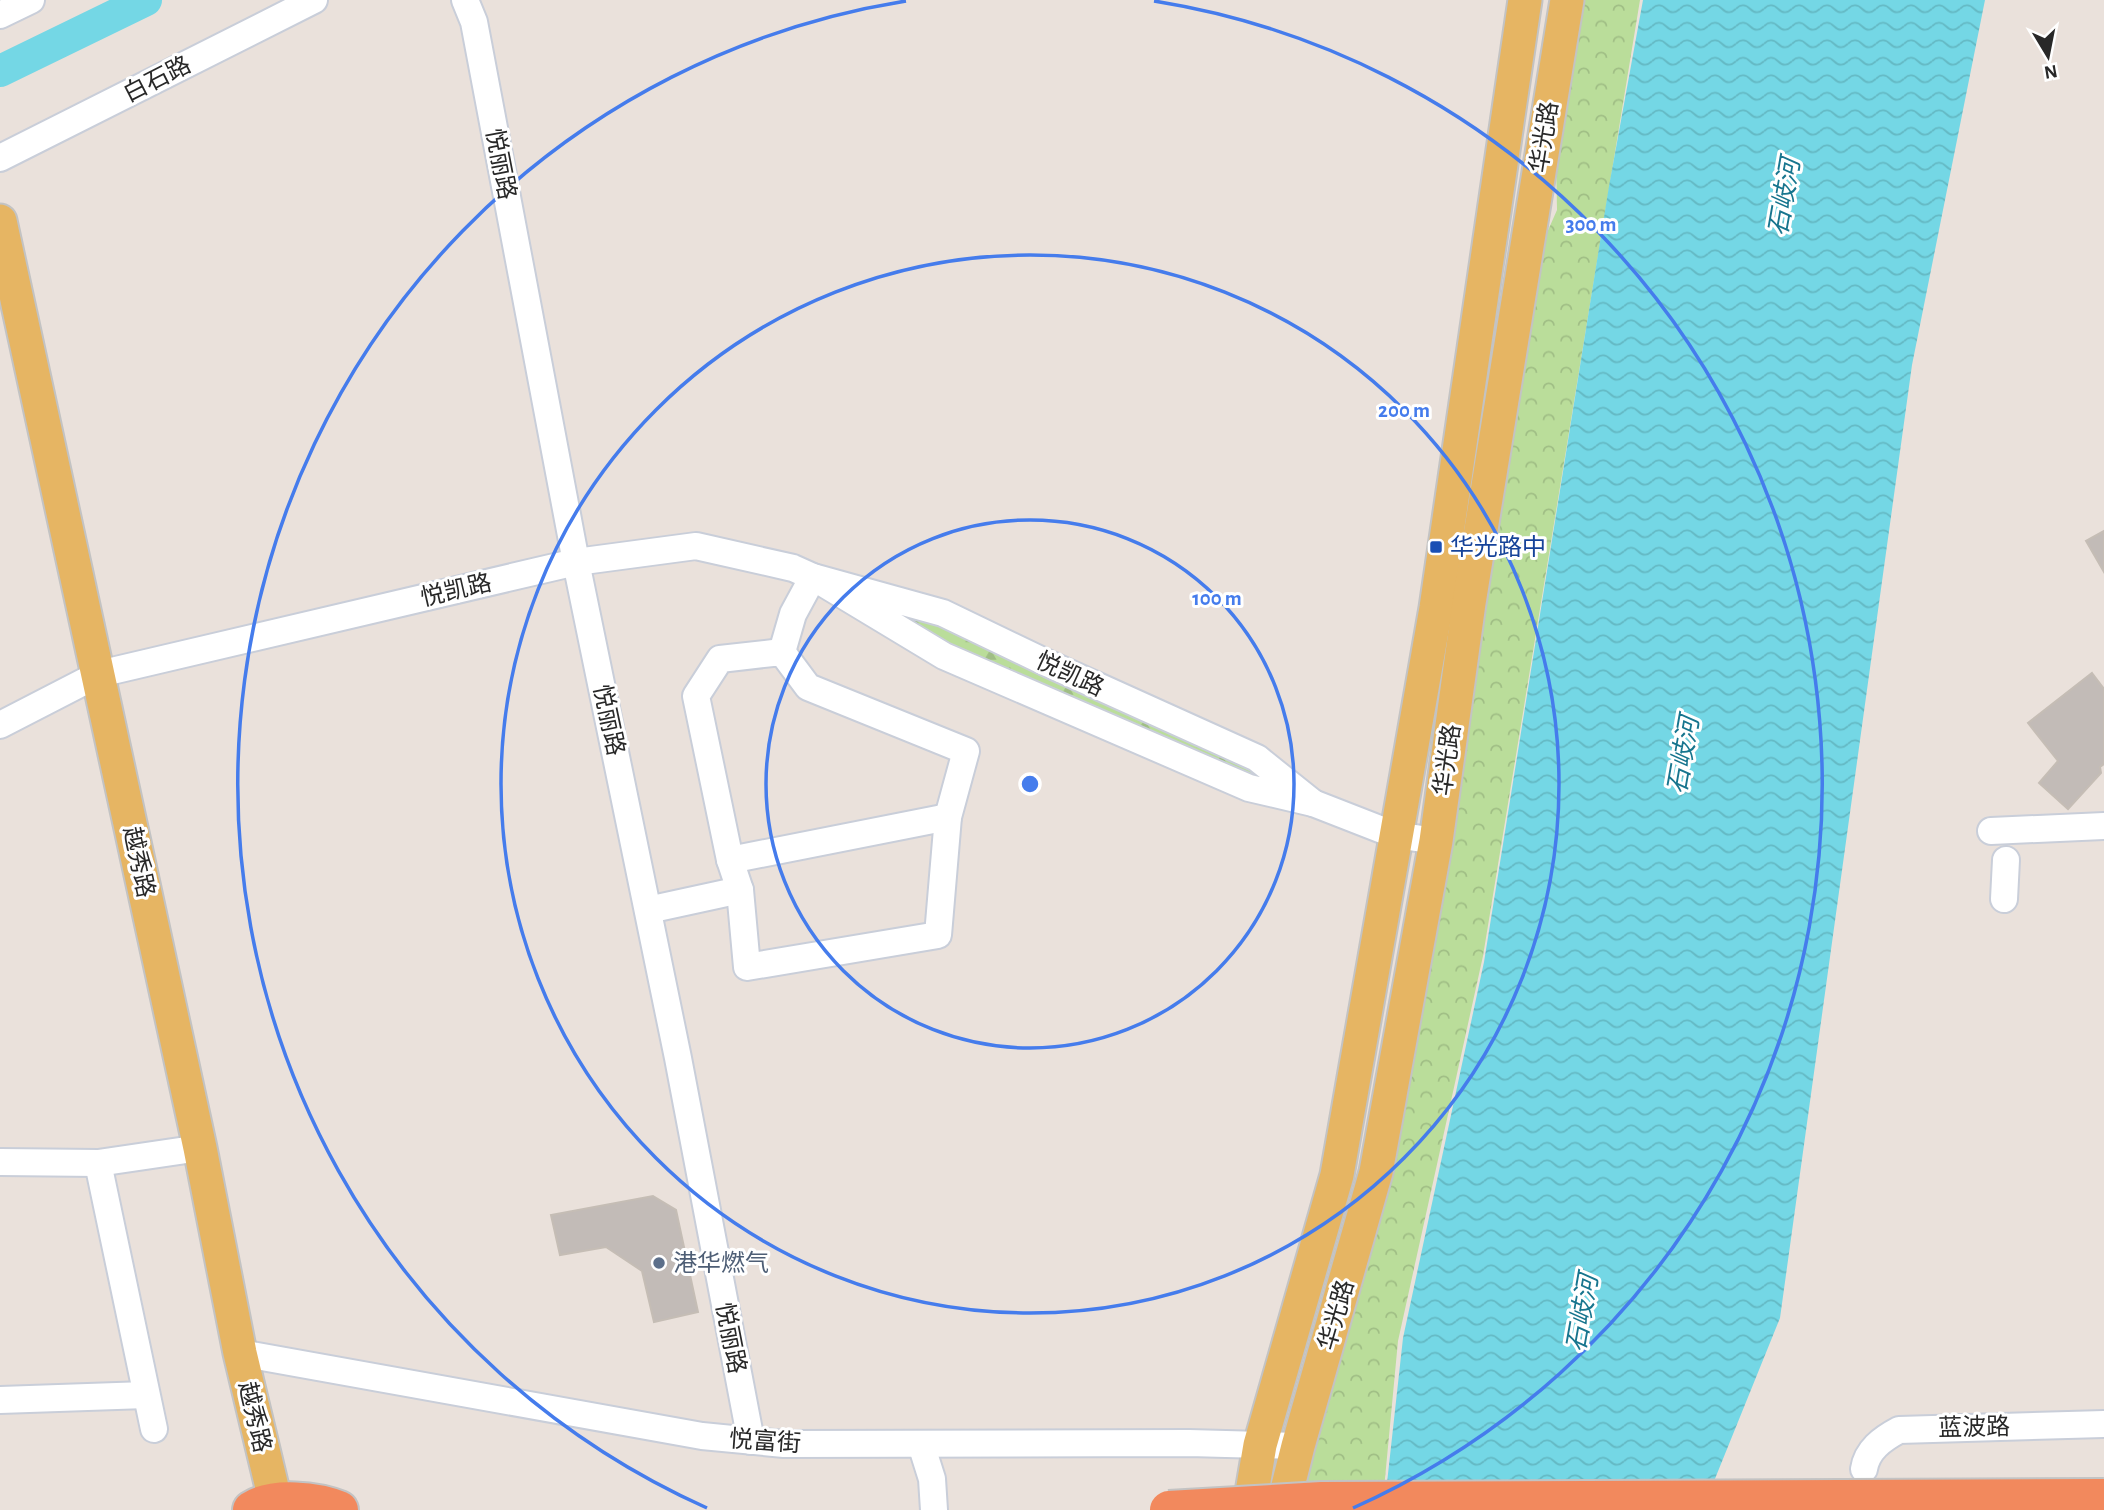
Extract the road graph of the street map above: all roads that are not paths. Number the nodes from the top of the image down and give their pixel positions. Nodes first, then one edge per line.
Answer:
1 (31, 0) edge
2 (314, 0) edge
3 (465, 0) edge
4 (1525, 0) edge
5 (1566, 0) edge
6 (0, 15) edge
7 (0, 158) edge
8 (0, 221) edge
9 (576, 562) junction
10 (813, 577) junction
11 (782, 652) junction
12 (99, 674) junction
13 (0, 725) edge
14 (1312, 803) junction
15 (948, 817) junction
16 (2104, 826) edge
17 (1991, 831) dead end
18 (1395, 835) junction
19 (1436, 841) junction
20 (730, 860) junction
21 (2006, 860) dead end
22 (740, 890) junction
23 (2004, 899) dead end
24 (648, 910) junction
25 (200, 1148) junction
26 (0, 1162) edge
27 (98, 1163) junction
28 (240, 1353) junction
29 (146, 1395) junction
30 (0, 1400) edge
31 (2104, 1424) edge
32 (154, 1429) dead end
33 (751, 1441) junction
34 (921, 1444) junction
35 (1260, 1445) junction
36 (1298, 1446) junction
37 (1864, 1469) dead end
38 (2104, 1497) edge
39 (264, 1507) edge
40 (339, 1510) edge
41 (934, 1510) edge
42 (1169, 1510) edge
43 (1249, 1510) edge
44 (1282, 1510) edge

1 - 6 street
2 - 7 street, 白石路
3 - 9 street, 悦丽路
4 - 18 main road, 华光路
5 - 19 main road, 华光路
8 - 12 main road, 越秀路
9 - 10 street, 悦凯路
9 - 12 street, 悦凯路
9 - 24 street, 悦丽路
10 - 11 street
10 - 14 street, 悦凯路
10 - 14 street, 悦凯路
11 - 15 street
11 - 20 street
12 - 13 street, 悦凯路
12 - 25 main road, 越秀路
14 - 18 street, 悦凯路
15 - 20 street
15 - 22 street
16 - 17 street
18 - 19 street, 悦凯路
18 - 35 main road, 华光路
19 - 36 main road, 华光路
20 - 22 street
21 - 23 street
22 - 24 street
24 - 33 street, 悦丽路
25 - 27 street
25 - 28 main road, 越秀路
26 - 27 street
27 - 29 street
28 - 33 street, 悦富街
28 - 39 main road, 越秀路
29 - 30 street
29 - 32 street
31 - 37 street, 蓝波路
33 - 34 street, 悦富街
34 - 35 street, 悦富街
34 - 41 street
35 - 36 street, 悦富街
35 - 43 main road, 华光路
36 - 44 main road, 华光路
38 - 42 highway, bridge
39 - 40 highway

